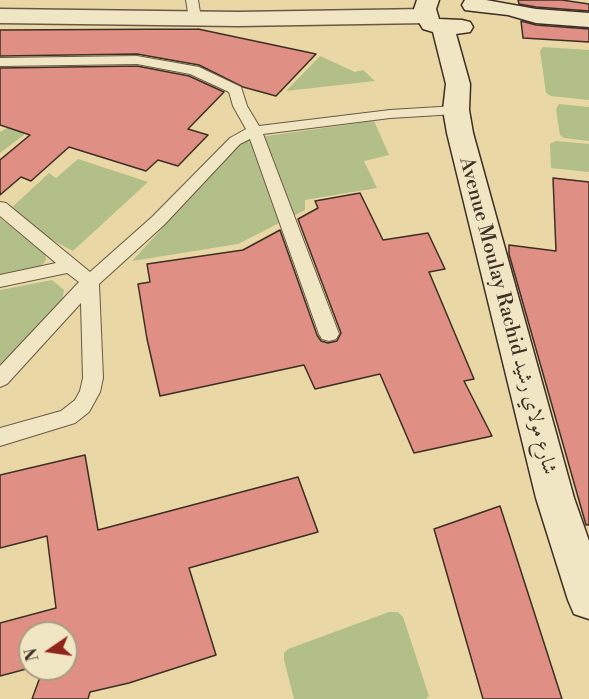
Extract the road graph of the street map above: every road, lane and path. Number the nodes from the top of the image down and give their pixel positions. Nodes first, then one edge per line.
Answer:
1 (472, 2) edge
2 (194, 9) edge
3 (432, 15) edge
4 (0, 16) edge
5 (589, 20) edge
6 (0, 62) edge
7 (456, 110) junction
8 (254, 131) junction
9 (0, 207) edge
10 (71, 266) junction
11 (0, 281) edge
12 (90, 282) junction
13 (329, 334) dead end
14 (0, 379) edge
15 (0, 437) edge
16 (589, 600) edge

1 - 3 street
1 - 5 street
2 - 3 street
2 - 4 street
3 - 7 street, Avenue Moulay Rachid شارع مولاي رشيد
6 - 8 lane
7 - 8 lane
7 - 16 street, Avenue Moulay Rachid شارع مولاي رشيد
8 - 12 lane
8 - 13 lane
9 - 10 lane
10 - 11 lane
10 - 12 lane
12 - 14 lane
12 - 15 lane

